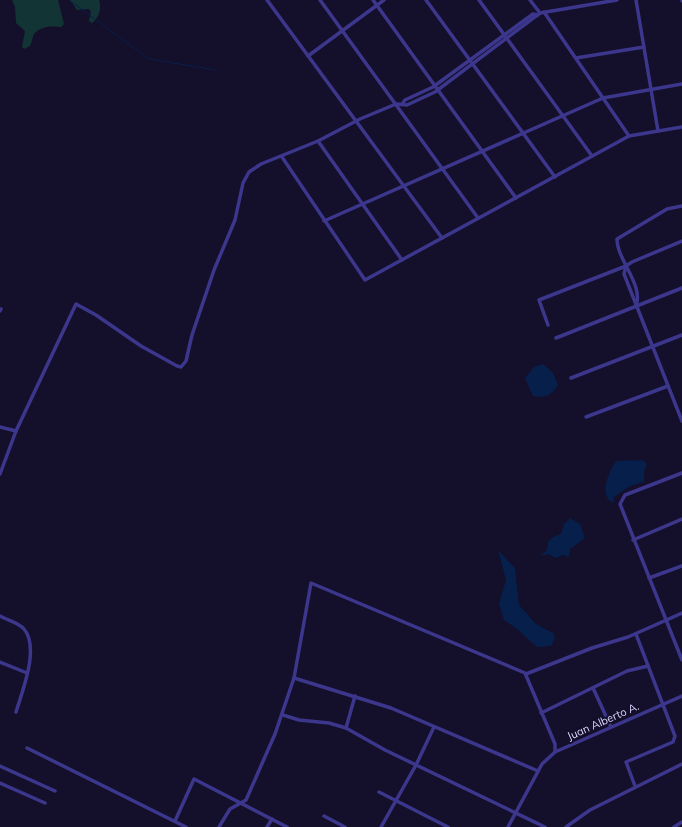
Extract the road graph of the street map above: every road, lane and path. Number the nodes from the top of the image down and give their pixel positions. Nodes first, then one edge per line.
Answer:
1 (267, 0) edge
2 (320, 0) edge
3 (373, 0) edge
4 (384, 0) edge
5 (426, 0) edge
6 (479, 0) edge
7 (530, 0) edge
8 (617, 0) edge
9 (636, 0) edge
10 (591, 2) edge
11 (377, 5) junction
12 (540, 14) junction
13 (343, 30) junction
14 (504, 35) junction
15 (507, 39) junction
16 (644, 47) junction
17 (308, 56) junction
18 (576, 58) junction
19 (470, 60) junction
20 (473, 64) junction
21 (682, 84) edge
22 (436, 85) junction
23 (439, 89) junction
24 (651, 89) junction
25 (603, 98) junction
26 (396, 104) junction
27 (402, 104) junction
28 (562, 115) junction
29 (355, 121) junction
30 (682, 127) edge
31 (658, 131) junction
32 (523, 132) junction
33 (629, 136) junction
34 (318, 141) junction
35 (482, 150) junction
36 (592, 156) junction
37 (282, 157) junction
38 (442, 168) junction
39 (555, 177) junction
40 (403, 186) junction
41 (516, 198) junction
42 (363, 204) junction
43 (682, 206) edge
44 (478, 218) junction
45 (324, 221) junction
46 (442, 238) junction
47 (682, 241) edge
48 (402, 260) junction
49 (626, 266) junction
50 (682, 288) edge
51 (636, 306) junction
52 (548, 325) dead end
53 (682, 335) edge
54 (556, 338) dead end
55 (652, 346) junction
56 (570, 378) dead end
57 (668, 386) junction
58 (586, 417) dead end
59 (682, 421) edge
60 (0, 427) edge
61 (16, 430) junction
62 (682, 473) edge
63 (0, 474) edge
64 (682, 519) edge
65 (633, 540) junction
66 (682, 566) edge
67 (649, 578) junction
68 (682, 613) edge
69 (0, 616) edge
70 (666, 620) junction
71 (636, 634) junction
72 (682, 660) edge
73 (0, 662) edge
74 (648, 666) junction
75 (27, 673) junction
76 (526, 674) junction
77 (294, 678) junction
78 (593, 688) junction
79 (355, 696) junction
80 (682, 696) edge
81 (663, 704) junction
82 (16, 712) dead end
83 (541, 713) junction
84 (283, 715) junction
85 (434, 727) junction
86 (611, 727) junction
87 (346, 728) junction
88 (27, 748) dead end
89 (555, 752) junction
90 (682, 764) edge
91 (416, 765) junction
92 (0, 766) edge
93 (538, 770) junction
94 (0, 783) edge
95 (635, 786) junction
96 (55, 791) dead end
97 (379, 792) dead end
98 (396, 802) junction
99 (44, 803) dead end
100 (243, 803) junction
101 (516, 812) junction
102 (324, 816) dead end
103 (272, 819) junction
104 (175, 821) junction
105 (682, 822) edge
106 (186, 827) edge
107 (219, 827) edge
108 (267, 827) edge
109 (287, 827) edge
110 (345, 827) edge
111 (381, 827) edge
112 (448, 827) edge
113 (508, 827) edge
114 (545, 827) edge
115 (566, 827) edge
116 (674, 827) edge

1 - 17 street
2 - 13 street
3 - 11 street
4 - 11 street
5 - 19 street
6 - 14 street
7 - 12 street
8 - 10 street
9 - 16 street
10 - 12 street
11 - 13 street
11 - 22 street
12 - 14 street
12 - 15 street
12 - 18 street
13 - 17 street
13 - 26 street
14 - 15 street
14 - 19 street
15 - 20 street
15 - 28 street
16 - 18 street
16 - 24 street
17 - 29 street
18 - 25 street
19 - 20 street
19 - 22 street
20 - 23 street
20 - 32 street
21 - 24 street
22 - 23 street
22 - 27 street
23 - 27 street
23 - 35 street
24 - 25 street
24 - 31 street
25 - 28 street
25 - 33 street
26 - 27 street
26 - 29 street
26 - 38 street
28 - 32 street
28 - 36 street
29 - 34 street
29 - 40 street
30 - 31 street
31 - 33 street
32 - 35 street
32 - 39 street
33 - 36 street
34 - 37 street
34 - 42 street
35 - 38 street
35 - 41 street
36 - 39 street
37 - 45 street
37 - 61 street
38 - 40 street
38 - 44 street
39 - 41 street
40 - 42 street
40 - 46 street
41 - 44 street
42 - 45 street
42 - 48 street
43 - 49 street
44 - 46 street
45 - 48 street
46 - 48 street
47 - 49 street
49 - 51 street
49 - 51 street
49 - 52 street
50 - 51 street
51 - 54 street
51 - 55 street
53 - 55 street
55 - 56 street
55 - 57 street
57 - 58 street
57 - 59 street
60 - 61 street
61 - 63 street
62 - 65 street
64 - 65 street
65 - 67 street
66 - 67 street
67 - 70 street
68 - 70 street
69 - 75 street
70 - 71 street
70 - 72 street
71 - 74 street
71 - 76 street
73 - 75 street
74 - 78 street
74 - 81 street
75 - 82 street
76 - 77 street
76 - 83 street
77 - 79 street
77 - 84 street
78 - 83 street
78 - 86 street
79 - 85 street
79 - 87 street
80 - 81 street, Juan Alberto A.
81 - 86 street, Juan Alberto A.
81 - 95 street
83 - 89 street
84 - 87 street
84 - 100 street
85 - 91 street
85 - 93 street
86 - 89 street, Juan Alberto A.
87 - 91 street
88 - 104 street
89 - 93 street, Juan Alberto A.
90 - 95 street
91 - 98 street
91 - 101 street
92 - 96 street
93 - 101 street, Juan Alberto A.
94 - 99 street
95 - 115 street
97 - 98 street
98 - 111 street
98 - 112 street
100 - 103 street
100 - 104 street
100 - 107 street
101 - 113 street, Juan Alberto A.
101 - 114 street
102 - 110 street
103 - 108 street
103 - 109 street
104 - 106 street
105 - 116 street

